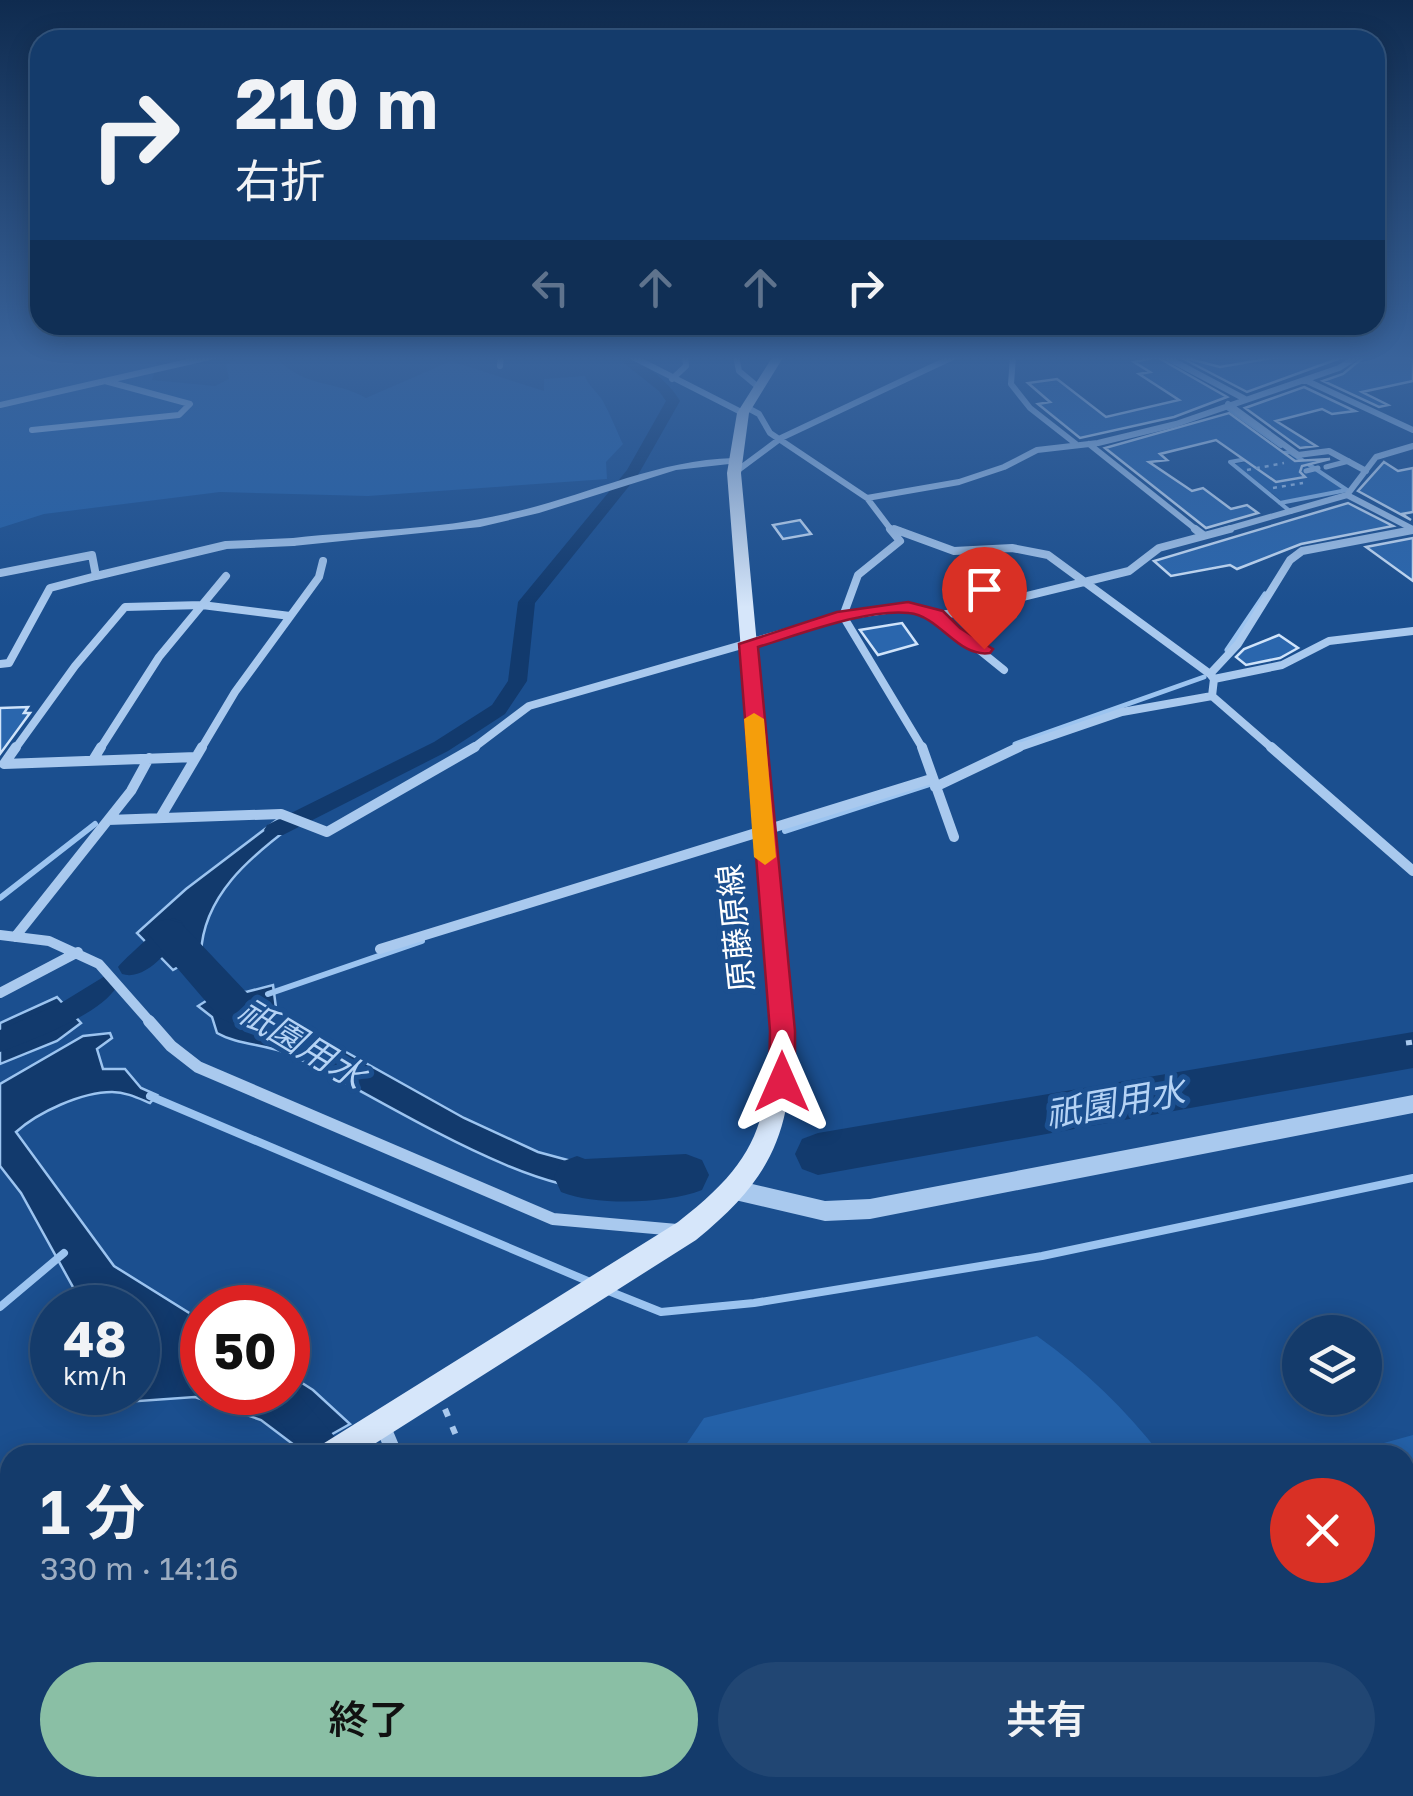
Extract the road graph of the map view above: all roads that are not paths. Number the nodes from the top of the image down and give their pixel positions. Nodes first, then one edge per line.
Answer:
1 (739, 440) edge
2 (778, 440) edge
3 (784, 440) edge
4 (1072, 440) edge
5 (1107, 440) edge
6 (1276, 440) edge
7 (1077, 444) junction
8 (1089, 444) junction
9 (1413, 446) edge
10 (1376, 457) junction
11 (1349, 462) junction
12 (734, 467) junction
13 (1306, 471) road end
14 (1366, 471) junction
15 (1346, 494) junction
16 (866, 498) junction
17 (894, 529) junction
18 (1411, 529) edge
19 (1203, 535) junction
20 (292, 542) joint
21 (323, 561) dead end
22 (0, 573) edge
23 (96, 576) junction
24 (226, 576) dead end
25 (1086, 584) junction
26 (202, 605) junction
27 (936, 614) junction
28 (290, 616) junction
29 (843, 616) junction
30 (1413, 631) edge
31 (748, 644) junction
32 (0, 664) edge
33 (1004, 670) dead end
34 (1212, 676) junction
35 (1212, 696) junction
36 (196, 757) junction
37 (149, 758) junction
38 (93, 760) junction
39 (933, 783) junction
40 (160, 818) junction
41 (108, 820) junction
42 (763, 831) junction
43 (954, 838) dead end
44 (1413, 871) edge
45 (0, 935) edge
46 (15, 936) junction
47 (380, 949) dead end
48 (78, 952) junction
49 (0, 993) edge
50 (1410, 1104) edge
51 (735, 1190) junction
52 (687, 1231) junction
53 (382, 1424) junction
54 (347, 1445) edge
55 (391, 1445) edge

1 - 12 main road, 原藤原線
2 - 12 street
3 - 16 street
4 - 7 street
5 - 8 street
6 - 11 street
7 - 8 street
7 - 16 street
8 - 19 street
9 - 10 street
10 - 11 street
10 - 14 street
11 - 13 lane
11 - 14 street
12 - 20 street
12 - 31 main road, 原藤原線
14 - 15 street
15 - 18 street
15 - 19 street
16 - 17 street
17 - 25 street
17 - 29 street
18 - 34 street
19 - 25 street
20 - 23 street
21 - 28 street
22 - 23 street
23 - 32 street
24 - 26 street
25 - 27 street
25 - 34 street
26 - 28 street
26 - 38 street
26 - 38 street
27 - 29 street
27 - 33 street
28 - 36 street
29 - 31 street
29 - 39 street
30 - 34 street
31 - 40 street
31 - 42 main road, 原藤原線
34 - 35 street
35 - 39 street
35 - 44 street
36 - 37 street
36 - 40 street
37 - 38 street
37 - 41 street
39 - 42 street
39 - 43 street
40 - 41 street
41 - 46 street
42 - 47 street
42 - 51 main road, 原藤原線
45 - 46 street
46 - 48 street
48 - 49 street
48 - 52 street
50 - 51 street
51 - 52 main road, 原藤原線
52 - 53 main road, 原藤原線
53 - 54 main road, 原藤原線
53 - 55 street

